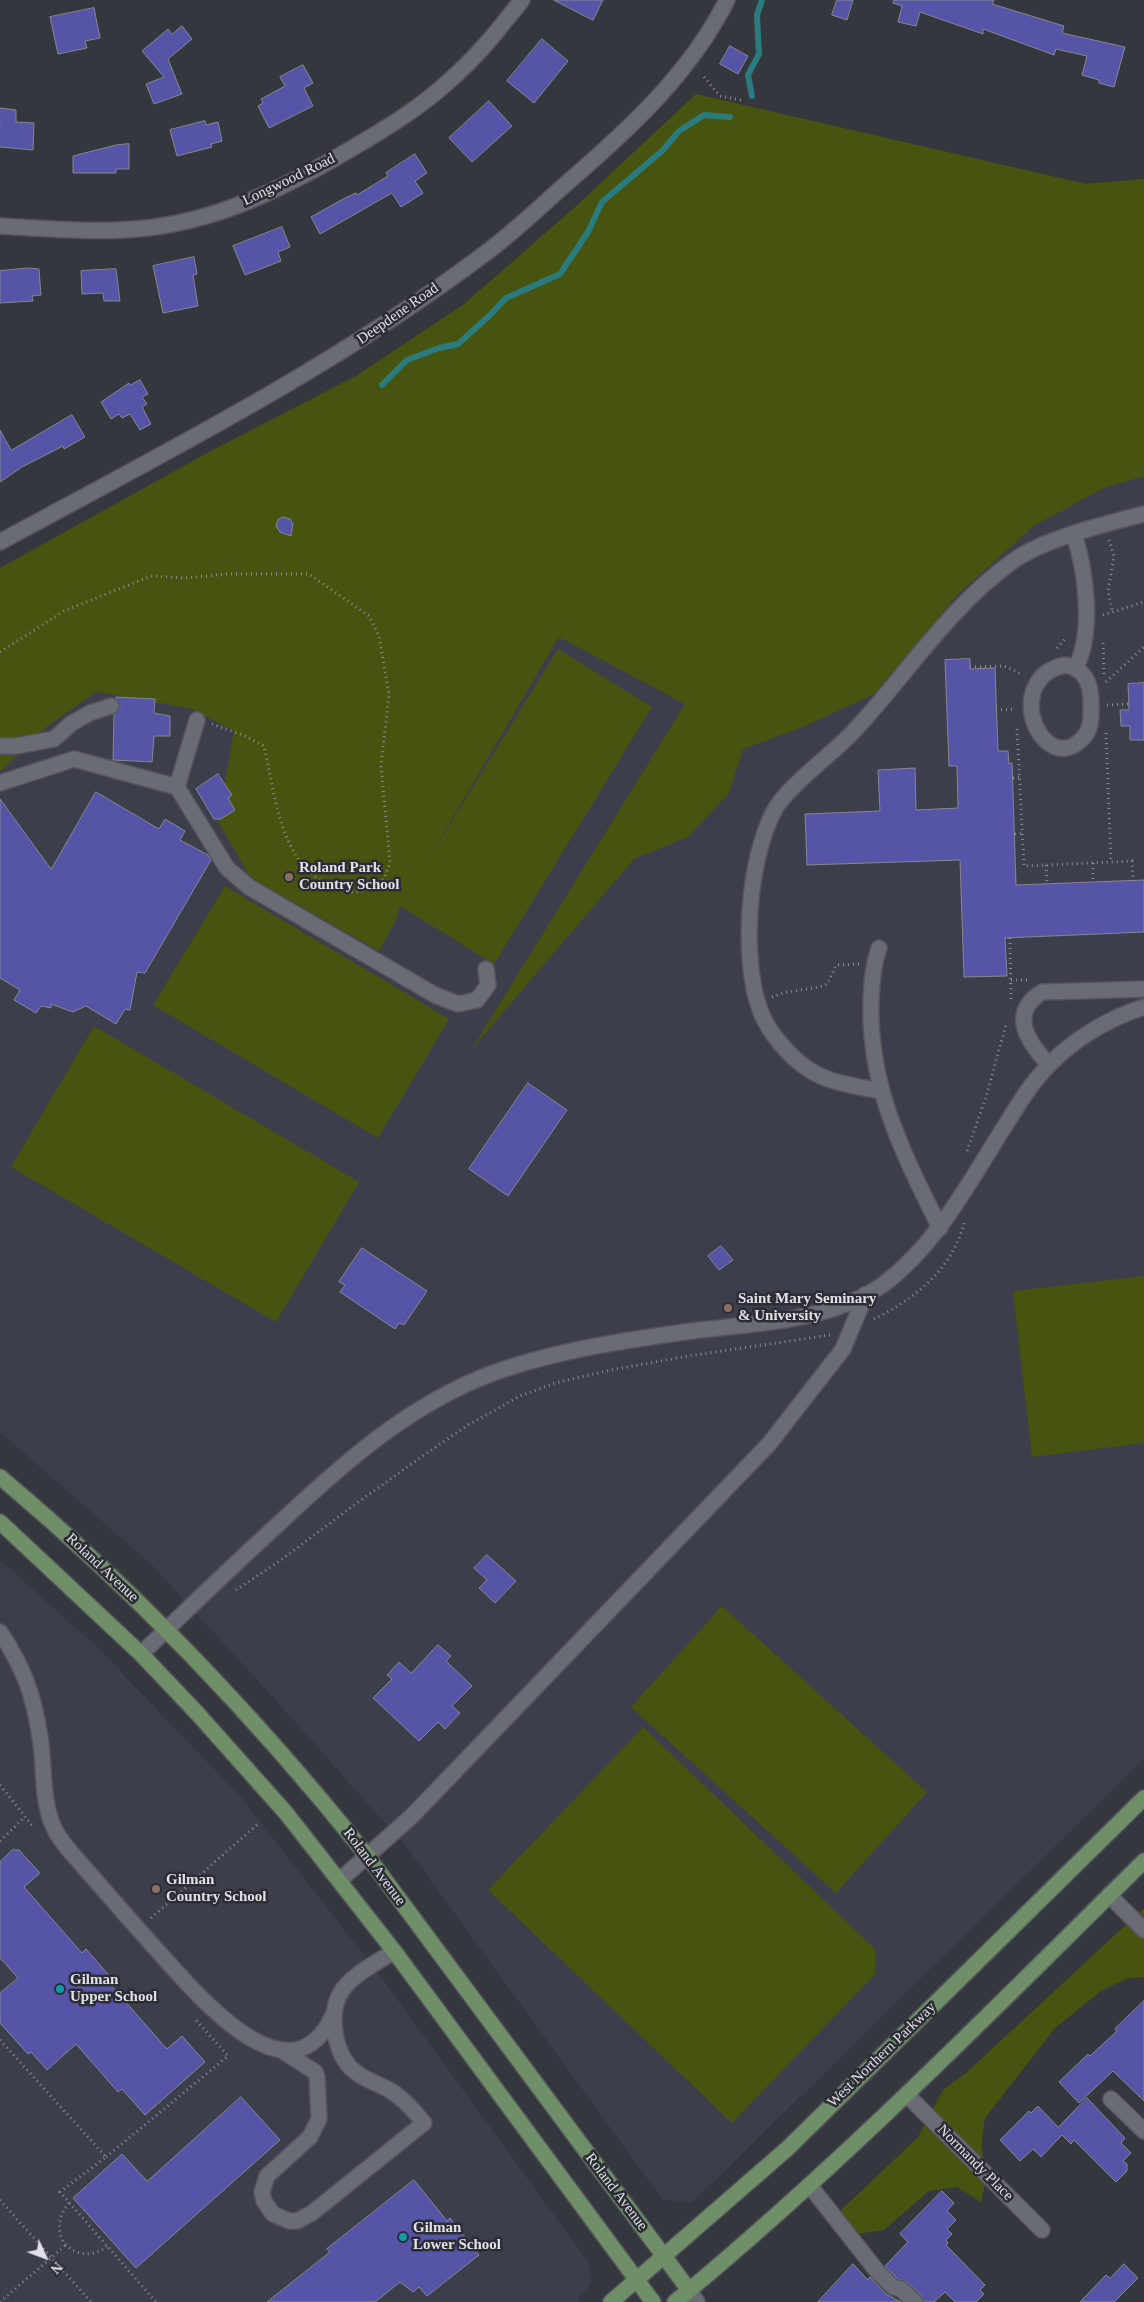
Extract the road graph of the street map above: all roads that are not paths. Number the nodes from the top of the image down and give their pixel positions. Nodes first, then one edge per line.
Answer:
1 (522, 0) edge
2 (727, 0) edge
3 (0, 226) edge
4 (1144, 514) edge
5 (1074, 534) junction
6 (0, 542) edge
7 (1076, 667) junction
8 (110, 706) dead end
9 (197, 720) road end
10 (54, 738) junction
11 (0, 746) edge
12 (65, 762) junction
13 (0, 783) edge
14 (177, 787) junction
15 (879, 948) dead end
16 (486, 970) dead end
17 (1144, 989) edge
18 (1144, 1008) edge
19 (1048, 1065) junction
20 (880, 1090) junction
21 (940, 1228) junction
22 (866, 1294) junction
23 (0, 1477) edge
24 (0, 1522) edge
25 (167, 1629) junction
26 (0, 1632) edge
27 (141, 1654) junction
28 (1144, 1798) edge
29 (368, 1857) junction
30 (1144, 1861) edge
31 (340, 1880) junction
32 (1110, 1896) junction
33 (1144, 1930) edge
34 (394, 1951) junction
35 (333, 2015) junction
36 (281, 2050) junction
37 (907, 2095) junction
38 (1111, 2098) dead end
39 (1144, 2131) edge
40 (810, 2186) junction
41 (1042, 2230) dead end
42 (664, 2257) junction
43 (637, 2280) junction
44 (693, 2296) edge
45 (611, 2302) edge
46 (652, 2302) edge
47 (675, 2302) edge
48 (915, 2302) edge

1 - 3 street, Longwood Road
2 - 6 street, Deepdene Road
4 - 5 street
5 - 7 street
5 - 20 street
7 - 7 street
8 - 10 street
9 - 14 street
10 - 11 street
10 - 12 street
12 - 13 street
12 - 14 street
14 - 16 street
15 - 20 street
17 - 19 street
18 - 19 street
19 - 21 street
20 - 21 street
21 - 22 street
22 - 25 street
22 - 29 street
23 - 25 main road, Roland Avenue
24 - 27 main road
25 - 27 street
25 - 29 main road, Roland Avenue
26 - 36 street
27 - 31 main road
28 - 42 main road, West Northern Parkway
29 - 31 street
29 - 42 main road, Roland Avenue
30 - 32 main road
31 - 34 main road
32 - 33 street
32 - 37 main road
34 - 35 street
34 - 43 main road
35 - 36 street
35 - 36 street
37 - 40 main road
37 - 41 street, Normandy Place
38 - 39 street
40 - 44 main road
40 - 48 street
42 - 43 main road, West Northern Parkway
42 - 44 main road, Roland Avenue
43 - 45 main road, West Northern Parkway
43 - 46 main road
44 - 47 main road

